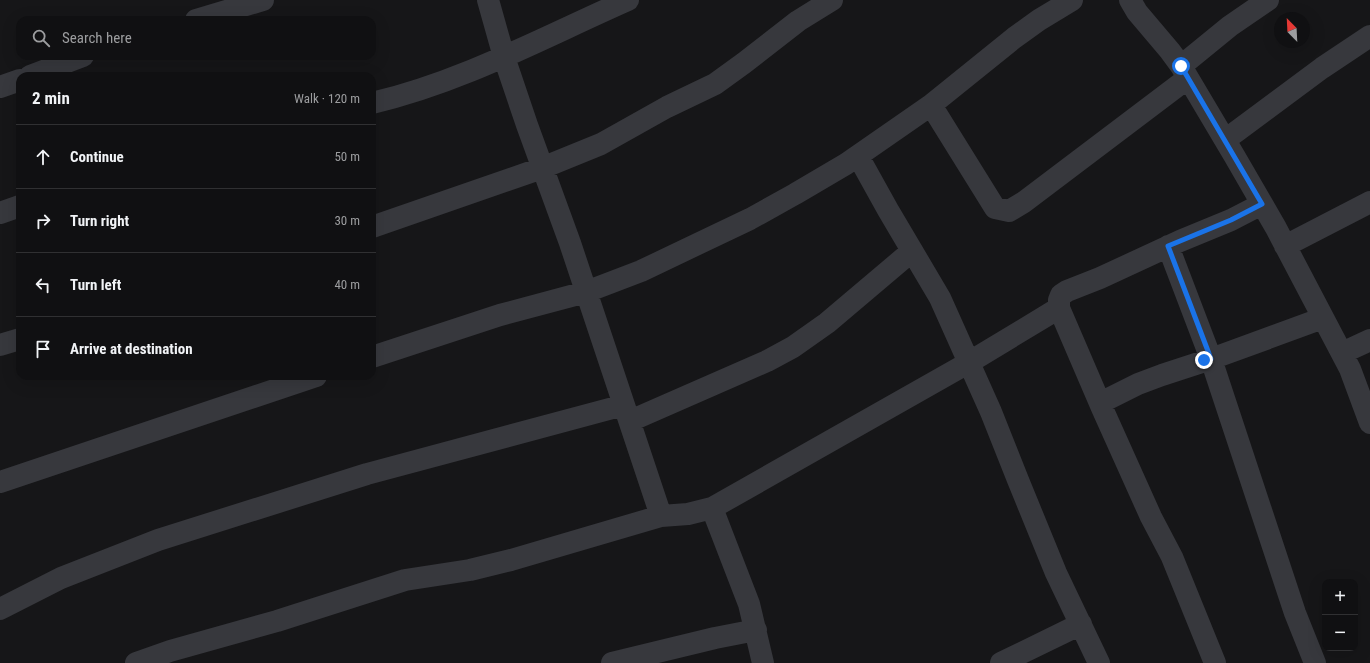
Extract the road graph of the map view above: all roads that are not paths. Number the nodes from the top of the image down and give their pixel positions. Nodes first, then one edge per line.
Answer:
1 (263, 0) edge
2 (488, 0) edge
3 (628, 0) edge
4 (832, 0) edge
5 (1072, 0) edge
6 (1130, 0) edge
7 (1268, 0) edge
8 (209, 16) edge
9 (1370, 36) edge
10 (504, 57) junction
11 (72, 60) edge
12 (41, 72) edge
13 (1185, 72) junction
14 (16, 81) edge
15 (0, 87) edge
16 (376, 102) edge
17 (931, 105) junction
18 (1225, 140) junction
19 (858, 156) junction
20 (542, 168) junction
21 (1370, 202) edge
22 (1262, 204) junction
23 (16, 207) edge
24 (0, 213) edge
25 (376, 226) edge
26 (1168, 246) junction
27 (1285, 246) junction
28 (912, 251) junction
29 (586, 292) junction
30 (1059, 308) junction
31 (1323, 318) junction
32 (1370, 340) edge
33 (16, 341) edge
34 (0, 346) edge
35 (1342, 353) junction
36 (376, 356) edge
37 (1211, 359) junction
38 (968, 363) junction
39 (304, 380) edge
40 (1100, 402) junction
41 (627, 413) junction
42 (1370, 423) edge
43 (0, 482) edge
44 (712, 508) junction
45 (661, 516) junction
46 (0, 609) edge
47 (1081, 624) junction
48 (756, 630) junction
49 (136, 663) edge
50 (612, 663) edge
51 (763, 663) edge
52 (1001, 663) edge
53 (1099, 663) edge
54 (1215, 663) edge
55 (1315, 663) edge

1 - 8 street
2 - 10 street
3 - 10 street
4 - 20 street
5 - 17 street
6 - 13 street
7 - 13 street
9 - 18 street
10 - 16 street
10 - 20 street
11 - 12 street
13 - 17 street
13 - 18 street
14 - 15 street
17 - 19 street
18 - 22 street
19 - 28 street
19 - 29 street
20 - 25 street
20 - 29 street
21 - 27 street
22 - 26 street
22 - 27 street
23 - 24 street
26 - 30 street
26 - 37 street
27 - 31 street
28 - 38 street
28 - 41 street
29 - 36 street
29 - 41 street
30 - 38 street
30 - 40 street
31 - 35 street
31 - 37 street
32 - 35 street
33 - 34 street
35 - 42 street
37 - 40 street
37 - 55 street
38 - 44 street
38 - 47 street
39 - 43 street
40 - 54 street
41 - 45 street
41 - 46 street
44 - 45 street
44 - 48 street
45 - 49 street
47 - 52 street
47 - 53 street
48 - 50 street
48 - 51 street

